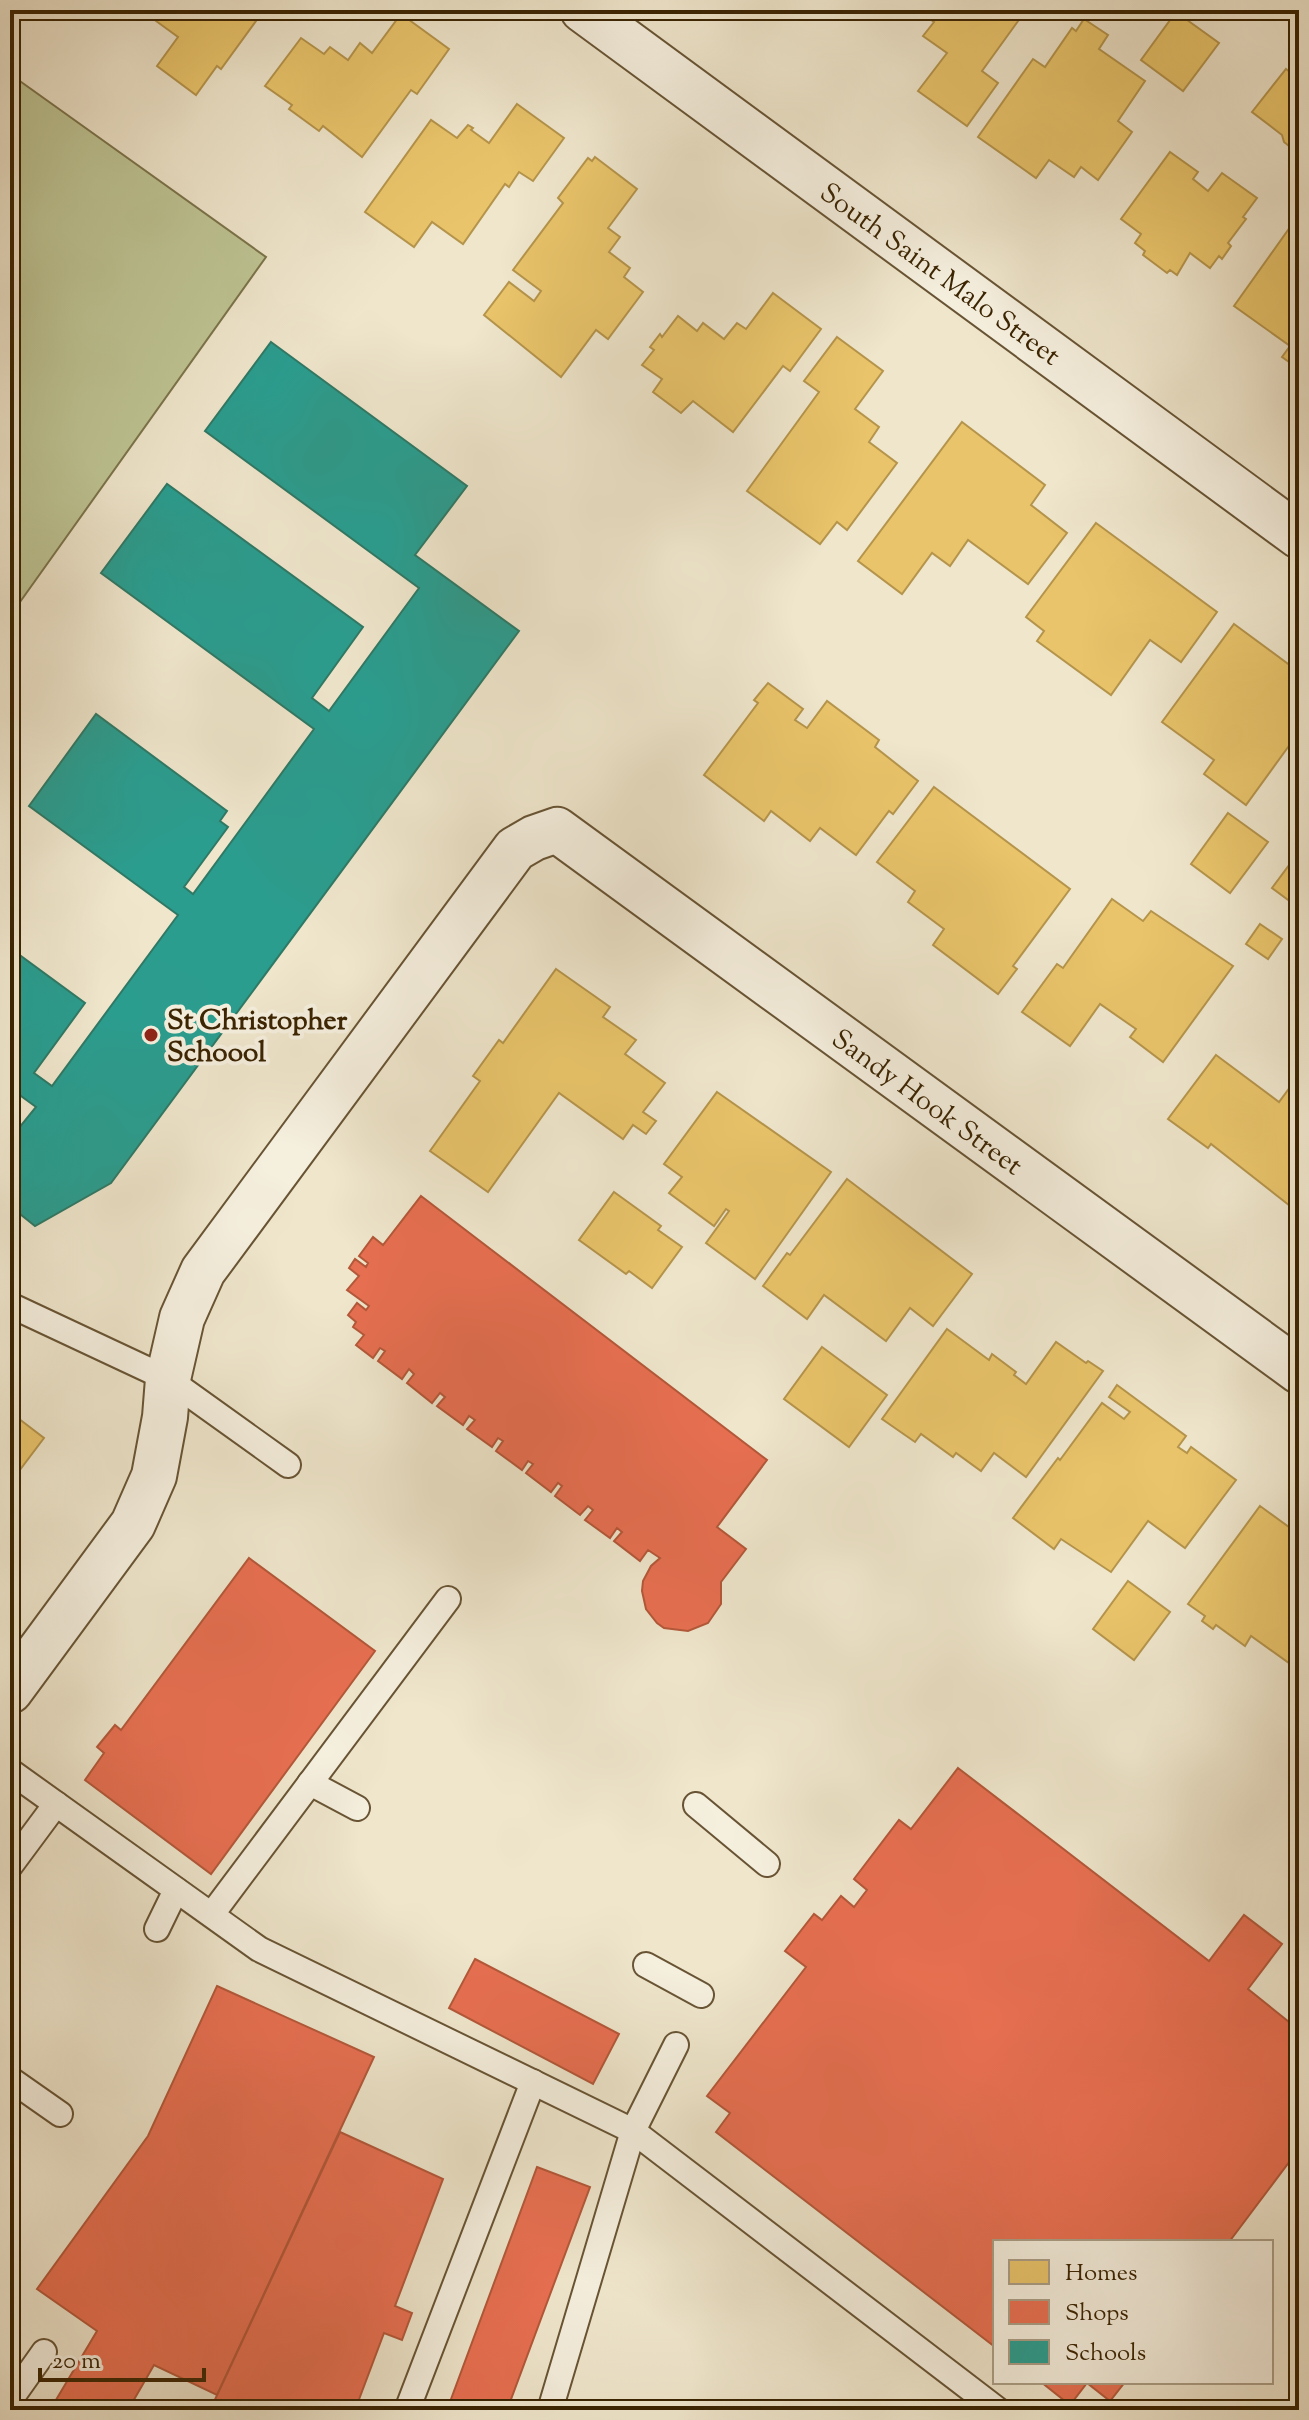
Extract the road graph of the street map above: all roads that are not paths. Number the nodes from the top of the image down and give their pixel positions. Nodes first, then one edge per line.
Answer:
1 (583, 10) edge
2 (1299, 536) edge
3 (10, 1305) edge
4 (1299, 1371) edge
5 (168, 1379) junction
6 (288, 1465) dead end
7 (448, 1599) dead end
8 (10, 1691) edge
9 (10, 1771) edge
10 (310, 1783) junction
11 (56, 1804) junction
12 (696, 1805) dead end
13 (357, 1808) dead end
14 (767, 1864) dead end
15 (10, 1866) edge
16 (176, 1890) junction
17 (212, 1914) junction
18 (157, 1929) dead end
19 (646, 1965) dead end
20 (701, 1995) dead end
21 (676, 2045) dead end
22 (10, 2079) edge
23 (533, 2082) junction
24 (60, 2114) dead end
25 (633, 2131) junction
26 (44, 2352) dead end
27 (10, 2400) edge
28 (407, 2410) edge
29 (550, 2410) edge
30 (998, 2410) edge

1 - 2 street, South Saint Malo Street
3 - 5 lane
4 - 5 street, Sandy Hook Street
5 - 6 lane
5 - 8 street
7 - 10 lane
9 - 11 lane
10 - 13 lane
10 - 17 lane
11 - 15 lane
11 - 16 lane
12 - 14 lane
16 - 17 lane
16 - 18 lane
17 - 23 lane
19 - 20 lane
21 - 25 lane
22 - 24 lane
23 - 25 lane
23 - 28 lane
25 - 29 lane
25 - 30 lane
26 - 27 lane

